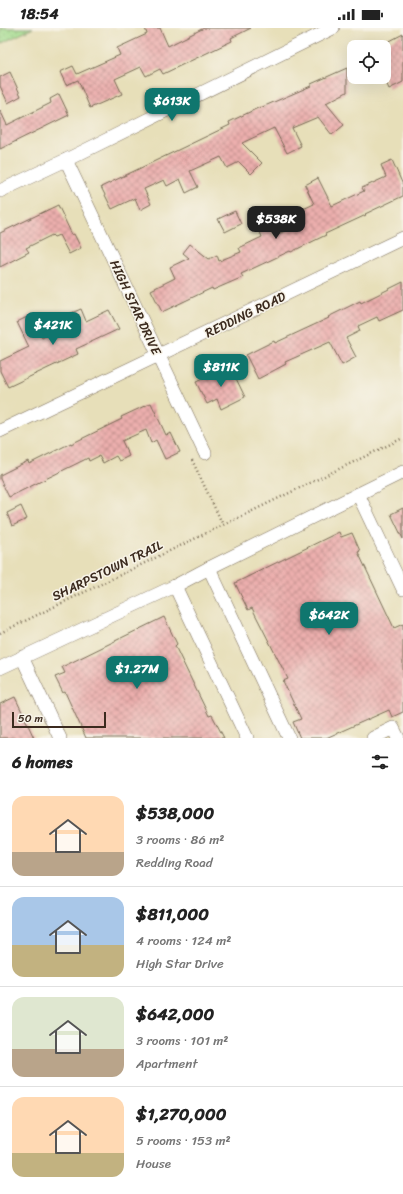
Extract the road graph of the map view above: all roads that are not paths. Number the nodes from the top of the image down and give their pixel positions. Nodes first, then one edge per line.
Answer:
1 (333, 28) edge
2 (318, 31) edge
3 (66, 160) junction
4 (0, 191) edge
5 (403, 238) edge
6 (159, 355) junction
7 (0, 431) edge
8 (205, 453) dead end
9 (403, 472) edge
10 (358, 494) junction
11 (209, 568) junction
12 (175, 586) junction
13 (403, 589) edge
14 (22, 657) junction
15 (0, 668) edge
16 (60, 738) edge
17 (247, 738) edge
18 (289, 738) edge
19 (373, 738) edge
20 (398, 738) edge

1 - 2 street
2 - 3 street
3 - 4 street
3 - 6 street, HIGH STAR DRIVE
5 - 6 street, REDDING ROAD
6 - 7 street, REDDING ROAD
6 - 8 street, HIGH STAR DRIVE
9 - 10 street
10 - 11 street
10 - 13 street
11 - 12 street
11 - 18 street
12 - 14 street
12 - 17 street
14 - 15 street
14 - 16 street
19 - 20 street

